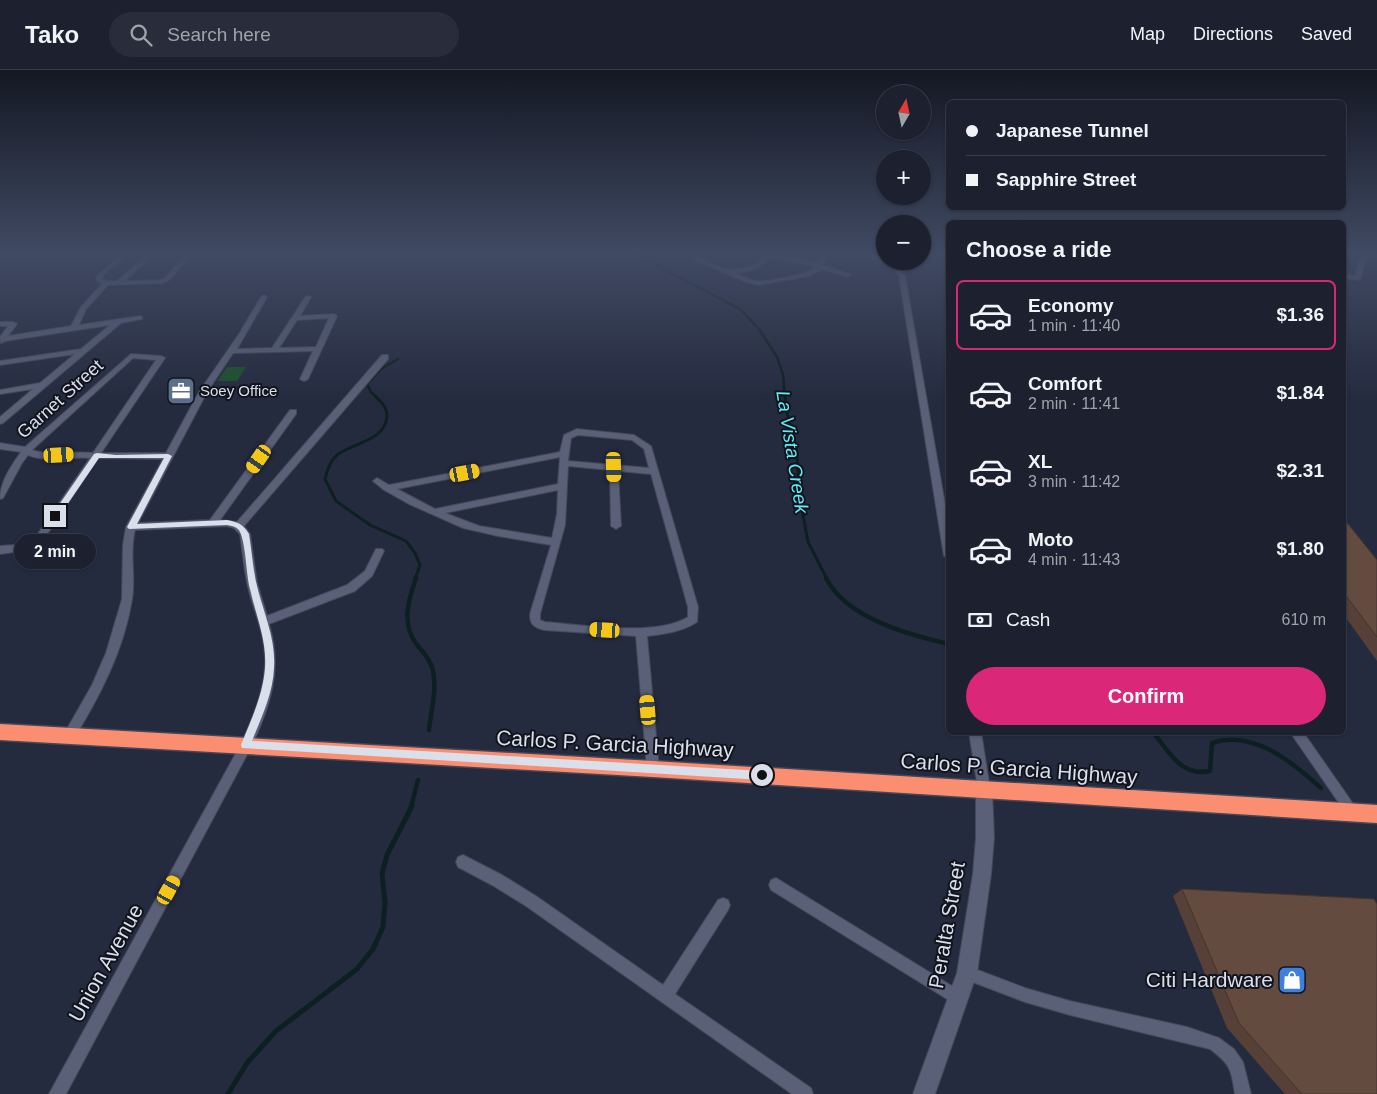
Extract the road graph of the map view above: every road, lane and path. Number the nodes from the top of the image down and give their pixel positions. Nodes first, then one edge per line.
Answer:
1 (88, 302) edge
2 (261, 302) edge
3 (306, 302) edge
4 (906, 302) edge
5 (140, 318) dead end
6 (295, 318) junction
7 (119, 321) junction
8 (0, 324) edge
9 (74, 328) junction
10 (1, 340) edge
11 (319, 349) junction
12 (274, 350) junction
13 (84, 351) junction
14 (231, 351) junction
15 (385, 357) dead end
16 (0, 363) edge
17 (304, 379) dead end
18 (43, 385) junction
19 (0, 392) edge
20 (293, 412) dead end
21 (0, 421) edge
22 (0, 446) edge
23 (26, 451) junction
24 (97, 456) junction
25 (168, 456) junction
26 (563, 459) junction
27 (614, 467) junction
28 (654, 471) junction
29 (377, 482) dead end
30 (564, 486) junction
31 (387, 488) junction
32 (0, 496) edge
33 (436, 512) junction
34 (213, 523) junction
35 (239, 526) junction
36 (616, 526) dead end
37 (131, 527) junction
38 (946, 538) edge
39 (555, 542) junction
40 (0, 550) edge
41 (379, 551) dead end
42 (264, 622) junction
43 (641, 632) junction
44 (0, 732) edge
45 (975, 735) edge
46 (1298, 735) edge
47 (69, 736) junction
48 (246, 745) junction
49 (654, 768) junction
50 (984, 789) junction
51 (1352, 812) junction
52 (1377, 814) edge
53 (463, 862) dead end
54 (776, 885) dead end
55 (723, 905) dead end
56 (968, 973) junction
57 (665, 996) junction
58 (960, 999) junction
59 (57, 1094) edge
60 (805, 1094) edge
61 (924, 1094) edge
62 (1243, 1094) edge

1 - 9 street
2 - 14 street
3 - 6 street
4 - 38 street
5 - 7 street
6 - 11 street
6 - 12 street
7 - 9 street
7 - 13 street
8 - 10 street
9 - 10 street
11 - 12 street
11 - 17 street
12 - 14 street
13 - 16 street
13 - 18 street
14 - 25 street
15 - 35 street
18 - 19 street
18 - 21 street
20 - 34 street
22 - 23 street
23 - 24 street
23 - 24 street, Garnet Street
23 - 32 street, Garnet Street
24 - 25 street
24 - 40 street
25 - 37 street
26 - 27 street
26 - 28 street
26 - 30 street
26 - 31 street
27 - 28 street
27 - 36 street
28 - 43 street
29 - 31 street
30 - 33 street
30 - 39 street
31 - 33 street
33 - 39 street
34 - 35 street
34 - 37 street
35 - 42 street, Union Avenue
37 - 47 street
39 - 43 street
41 - 42 street
42 - 48 street, Union Avenue
43 - 49 street
44 - 47 highway, Carlos P. Garcia Highway
45 - 50 street
46 - 51 street
47 - 48 highway, Carlos P. Garcia Highway
48 - 49 highway, Carlos P. Garcia Highway
48 - 59 street, Union Avenue
49 - 50 highway, Carlos P. Garcia Highway
50 - 51 highway, Carlos P. Garcia Highway
50 - 56 street, Peralta Street
51 - 52 highway, Carlos P. Garcia Highway
53 - 57 street
54 - 58 street
55 - 57 street
56 - 58 street, Peralta Street
56 - 62 street
57 - 60 street
58 - 61 street, Peralta Street

